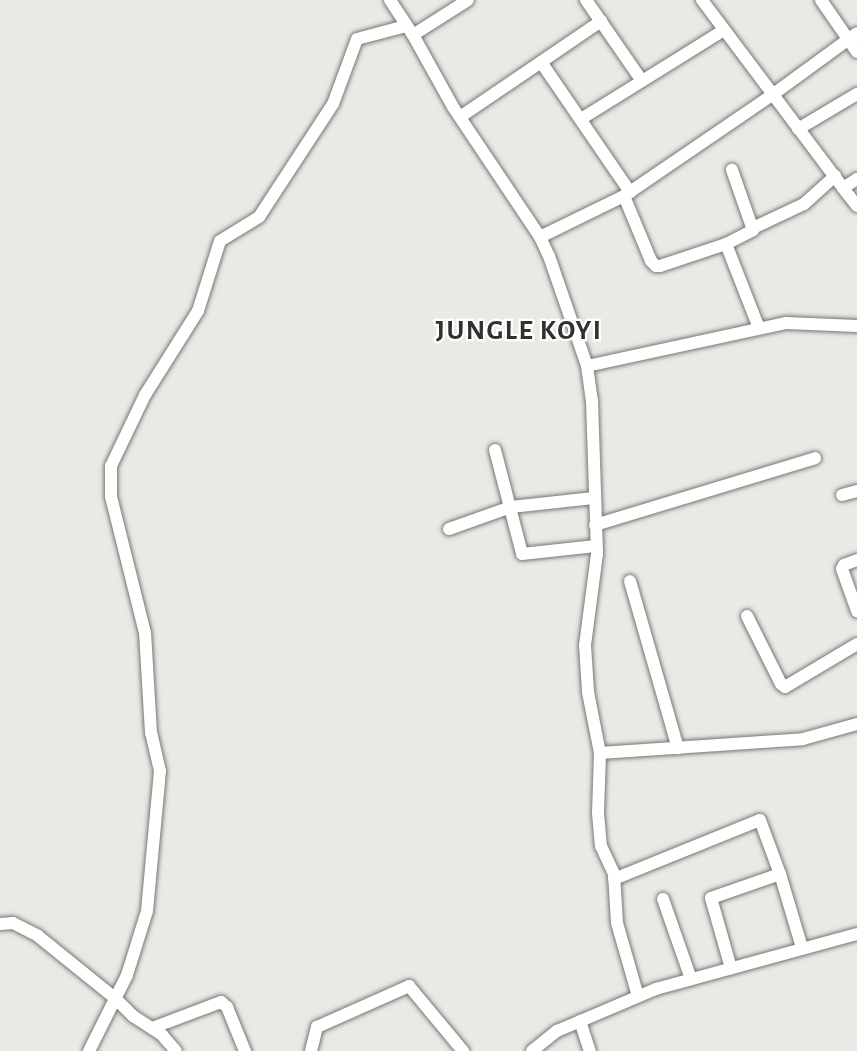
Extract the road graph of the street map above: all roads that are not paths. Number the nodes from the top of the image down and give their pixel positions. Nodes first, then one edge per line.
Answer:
1 (390, 0) edge
2 (468, 0) edge
3 (586, 0) edge
4 (702, 0) edge
5 (821, 0) edge
6 (601, 21) junction
7 (409, 30) junction
8 (724, 30) junction
9 (852, 36) edge
10 (857, 52) edge
11 (541, 62) junction
12 (642, 81) junction
13 (857, 94) edge
14 (772, 95) junction
15 (460, 117) junction
16 (581, 119) junction
17 (798, 129) junction
18 (732, 170) dead end
19 (835, 176) junction
20 (857, 179) edge
21 (843, 188) junction
22 (627, 194) junction
23 (857, 206) edge
24 (753, 228) junction
25 (540, 237) junction
26 (726, 244) junction
27 (857, 326) edge
28 (759, 328) junction
29 (587, 366) junction
30 (495, 450) dead end
31 (815, 458) dead end
32 (857, 491) edge
33 (842, 495) dead end
34 (594, 498) junction
35 (511, 507) junction
36 (595, 525) junction
37 (449, 529) dead end
38 (596, 546) junction
39 (857, 560) edge
40 (630, 581) dead end
41 (857, 611) edge
42 (747, 616) dead end
43 (857, 644) edge
44 (857, 724) edge
45 (678, 748) junction
46 (600, 753) junction
47 (780, 874) junction
48 (614, 879) junction
49 (663, 900) dead end
50 (0, 924) edge
51 (857, 934) edge
52 (802, 948) junction
53 (731, 968) junction
54 (690, 979) junction
55 (638, 996) junction
56 (116, 999) junction
57 (580, 1021) junction
58 (152, 1028) junction
59 (89, 1051) edge
60 (176, 1051) edge
61 (245, 1051) edge
62 (311, 1051) edge
63 (463, 1051) edge
64 (532, 1051) edge
65 (590, 1051) edge

1 - 7 street
2 - 7 street
3 - 6 street
4 - 8 street
5 - 9 street
6 - 11 street
6 - 12 street
7 - 15 street
7 - 56 street
8 - 12 street
8 - 14 street
9 - 10 street
9 - 14 street
11 - 15 street
11 - 16 street
12 - 16 street
13 - 17 street
14 - 17 street
14 - 22 street
15 - 25 street
16 - 22 street
17 - 19 street
18 - 24 street
19 - 21 street
19 - 24 street
20 - 21 street
21 - 23 street
22 - 25 street
22 - 26 street
24 - 26 street
25 - 29 street
26 - 28 street
27 - 28 street
28 - 29 street
29 - 34 street
30 - 35 street
31 - 36 street
32 - 33 street
34 - 35 street
34 - 36 street
35 - 37 street
35 - 38 street
36 - 38 street
38 - 46 street
39 - 41 street
40 - 45 street
42 - 43 street
44 - 45 street
45 - 46 street
46 - 48 street
47 - 48 street
47 - 52 street
47 - 53 street
48 - 55 street
49 - 54 street
50 - 56 street
51 - 52 street
52 - 53 street
53 - 54 street
54 - 55 street
55 - 57 street
56 - 58 street
56 - 59 street
57 - 64 street
57 - 65 street
58 - 60 street
58 - 61 street
62 - 63 street

